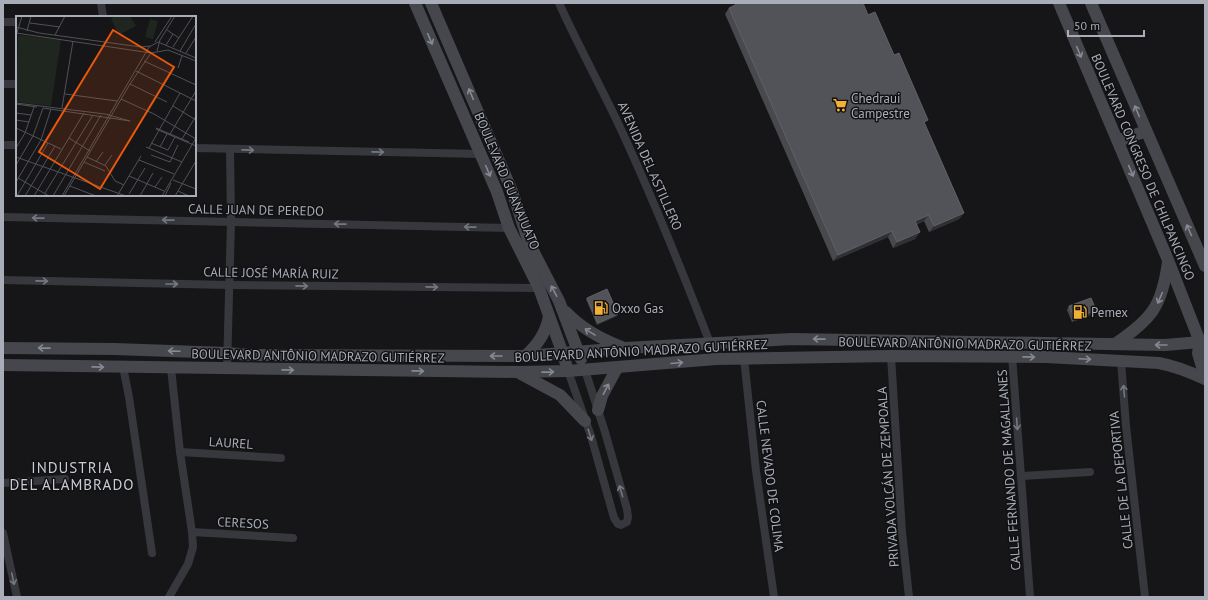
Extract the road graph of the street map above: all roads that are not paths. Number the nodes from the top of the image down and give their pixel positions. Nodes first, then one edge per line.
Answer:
1 (102, 3) edge
2 (415, 3) edge
3 (431, 3) edge
4 (559, 3) edge
5 (1059, 3) edge
6 (1091, 3) edge
7 (103, 16) edge
8 (3, 22) edge
9 (16, 22) edge
10 (3, 84) edge
11 (16, 84) edge
12 (1146, 131) junction
13 (1118, 141) junction
14 (3, 145) edge
15 (16, 145) edge
16 (196, 148) edge
17 (230, 149) junction
18 (482, 154) junction
19 (3, 217) edge
20 (231, 222) junction
21 (508, 228) junction
22 (1168, 260) junction
23 (1205, 266) edge
24 (3, 280) edge
25 (229, 285) junction
26 (539, 288) junction
27 (561, 307) junction
28 (549, 316) junction
29 (1202, 341) edge
30 (1012, 342) junction
31 (710, 343) junction
32 (1115, 344) junction
33 (3, 348) edge
34 (625, 348) junction
35 (579, 352) junction
36 (227, 353) junction
37 (563, 354) junction
38 (525, 356) junction
39 (891, 356) junction
40 (1012, 357) junction
41 (744, 358) junction
42 (1121, 361) junction
43 (3, 365) edge
44 (123, 367) junction
45 (171, 368) junction
46 (227, 368) junction
47 (616, 368) junction
48 (584, 370) junction
49 (568, 371) junction
50 (518, 372) junction
51 (1205, 378) edge
52 (598, 410) junction
53 (585, 421) junction
54 (180, 452) junction
55 (281, 458) dead end
56 (1090, 472) dead end
57 (1022, 476) junction
58 (65, 479) dead end
59 (3, 483) edge
60 (192, 532) junction
61 (3, 533) edge
62 (294, 538) dead end
63 (152, 553) dead end
64 (16, 597) edge
65 (169, 597) edge
66 (774, 597) edge
67 (910, 597) edge
68 (1030, 597) edge
69 (1145, 597) edge

1 - 7 street
2 -> 18 street, BOULEVARD GUANAJUATO
27 -> 3 street, BOULEVARD GUANAJUATO
4 - 31 street, AVENIDA DEL ASTILLERO
5 -> 13 street, BOULEVARD CONGRESO DE CHILPANCINGO
12 -> 6 street
8 - 9 street
10 - 11 street
12 - 13 street
23 -> 12 street
13 -> 22 street, BOULEVARD CONGRESO DE CHILPANCINGO
14 - 15 street
16 - 17 street
17 -> 18 street
17 - 20 street
18 -> 21 street, BOULEVARD GUANAJUATO
20 -> 19 street, CALLE JUAN DE PEREDO
21 -> 20 street, CALLE JUAN DE PEREDO
20 - 25 street
21 - 26 street, BOULEVARD GUANAJUATO
22 - 29 street, BOULEVARD CONGRESO DE CHILPANCINGO
22 -> 32 street
24 -> 25 street, CALLE JOSÉ MARÍA RUIZ
25 -> 26 street, CALLE JOSÉ MARÍA RUIZ
25 - 36 street
26 - 28 street, BOULEVARD GUANAJUATO
34 -> 27 street
27 - 35 street, BOULEVARD GUANAJUATO
28 - 37 street, BOULEVARD GUANAJUATO
28 - 38 street
29 -> 32 street, BOULEVARD ANTÔNIO MADRAZO GUTIÉRREZ
29 - 51 street, BOULEVARD CONGRESO DE CHILPANCINGO
30 -> 31 street, BOULEVARD ANTÔNIO MADRAZO GUTIÉRREZ
30 - 32 street, BOULEVARD ANTÔNIO MADRAZO GUTIÉRREZ
30 - 40 street, CALLE FERNANDO DE MAGALLANES
31 - 34 street, BOULEVARD ANTÔNIO MADRAZO GUTIÉRREZ
36 -> 33 street, BOULEVARD ANTÔNIO MADRAZO GUTIÉRREZ
34 - 35 street, BOULEVARD ANTÔNIO MADRAZO GUTIÉRREZ
35 - 37 street, BOULEVARD ANTÔNIO MADRAZO GUTIÉRREZ
35 - 48 street, BOULEVARD GUANAJUATO
38 -> 36 street, BOULEVARD ANTÔNIO MADRAZO GUTIÉRREZ
36 - 46 street
37 - 38 street, BOULEVARD ANTÔNIO MADRAZO GUTIÉRREZ
37 - 49 street, BOULEVARD GUANAJUATO
39 - 40 street, BOULEVARD ANTÔNIO MADRAZO GUTIÉRREZ
39 - 41 street, BOULEVARD ANTÔNIO MADRAZO GUTIÉRREZ
39 - 67 street, PRIVADA VOLCÁN DE ZEMPOALA
40 -> 42 street, BOULEVARD ANTÔNIO MADRAZO GUTIÉRREZ
40 -> 57 street, CALLE FERNANDO DE MAGALLANES
47 -> 41 street, BOULEVARD ANTÔNIO MADRAZO GUTIÉRREZ
41 - 66 street, CALLE NEVADO DE COLIMA
42 - 51 street, BOULEVARD ANTÔNIO MADRAZO GUTIÉRREZ
69 -> 42 street, CALLE DE LA DEPORTIVA
43 -> 44 street, BOULEVARD ANTÔNIO MADRAZO GUTIÉRREZ
44 - 45 street, BOULEVARD ANTÔNIO MADRAZO GUTIÉRREZ
44 - 63 street
45 - 46 street, BOULEVARD ANTÔNIO MADRAZO GUTIÉRREZ
45 - 54 street
46 -> 50 street, BOULEVARD ANTÔNIO MADRAZO GUTIÉRREZ
47 - 48 street, BOULEVARD ANTÔNIO MADRAZO GUTIÉRREZ
52 -> 47 street
48 - 49 street, BOULEVARD ANTÔNIO MADRAZO GUTIÉRREZ
48 - 52 street
50 -> 49 street, BOULEVARD ANTÔNIO MADRAZO GUTIÉRREZ
49 - 53 street
50 - 53 street
53 -> 52 street
54 - 55 street, LAUREL
54 - 60 street
56 - 57 street
57 - 68 street, CALLE FERNANDO DE MAGALLANES
58 - 59 street
60 - 62 street, CERESOS
60 - 65 street
61 -> 64 street

